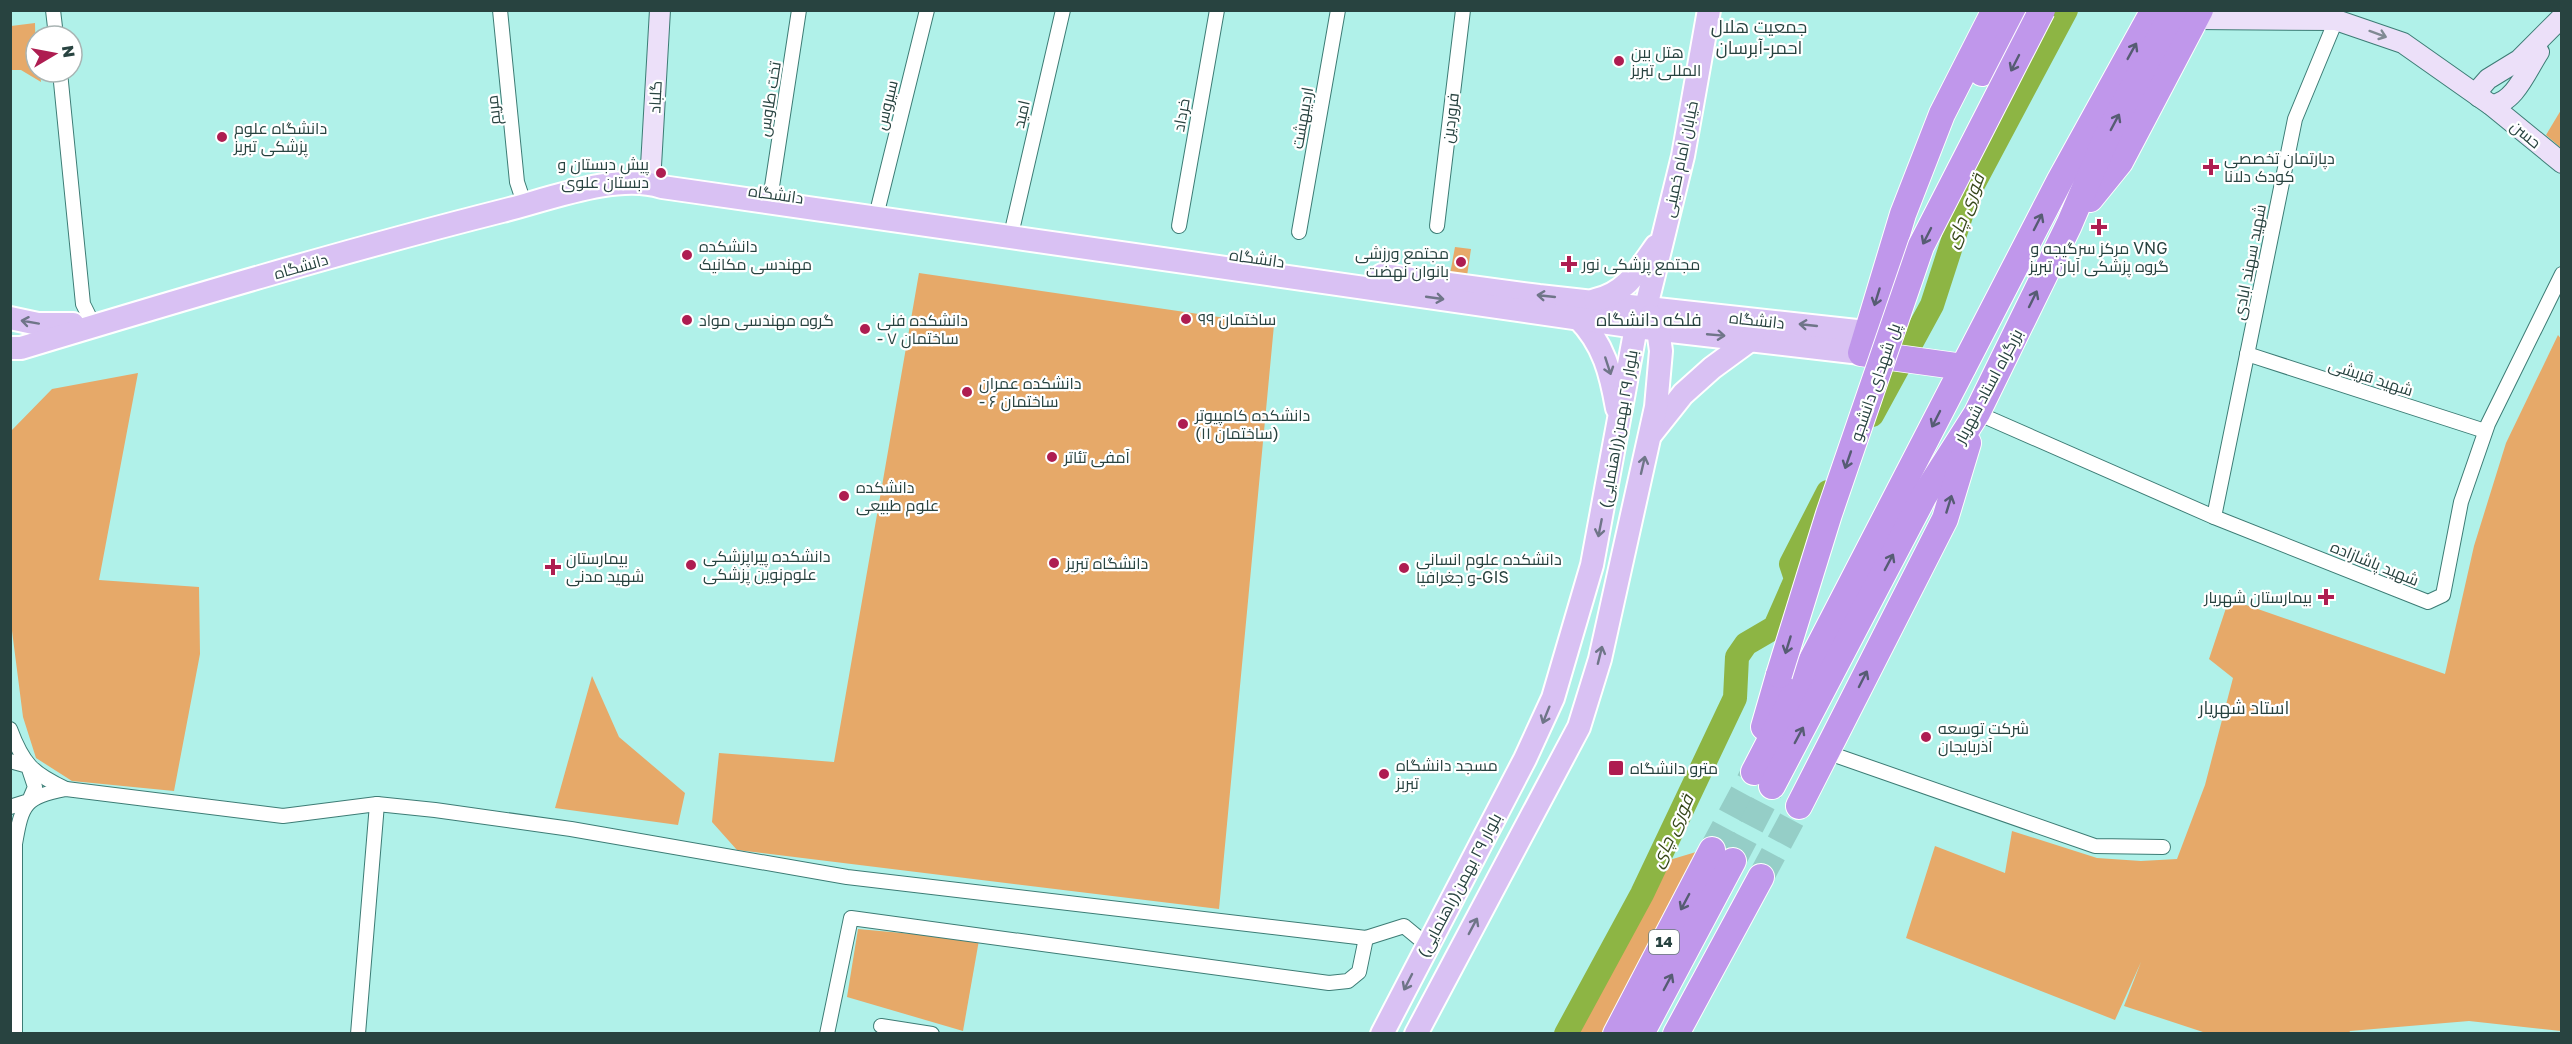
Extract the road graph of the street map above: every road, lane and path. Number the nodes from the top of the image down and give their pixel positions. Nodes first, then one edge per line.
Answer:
1 (500, 10) edge
2 (660, 10) edge
3 (800, 10) edge
4 (927, 10) edge
5 (1063, 10) edge
6 (1217, 10) edge
7 (1338, 10) edge
8 (1463, 10) edge
9 (1709, 10) edge
10 (1995, 10) edge
11 (2017, 10) edge
12 (2042, 10) edge
13 (2154, 10) edge
14 (2190, 14) edge
15 (2562, 18) edge
16 (2336, 20) junction
17 (2518, 71) junction
18 (61, 84) edge
19 (2485, 101) junction
20 (2562, 163) edge
21 (650, 183) junction
22 (771, 194) junction
23 (525, 206) junction
24 (878, 208) junction
25 (1903, 214) junction
26 (1012, 226) junction
27 (1179, 226) dead end
28 (1437, 226) dead end
29 (1299, 232) dead end
30 (1664, 235) junction
31 (2562, 274) edge
32 (1585, 310) junction
33 (10, 318) edge
34 (1646, 321) junction
35 (93, 324) junction
36 (1753, 338) junction
37 (1864, 342) junction
38 (10, 348) edge
39 (2247, 354) junction
40 (1963, 367) junction
41 (1656, 406) junction
42 (1622, 412) junction
43 (1977, 413) junction
44 (2485, 432) junction
45 (1649, 436) junction
46 (2214, 517) junction
47 (10, 729) edge
48 (1826, 752) junction
49 (10, 761) edge
50 (28, 766) junction
51 (1763, 779) junction
52 (66, 789) junction
53 (29, 801) junction
54 (377, 804) junction
55 (1799, 806) tunnel mouth
56 (10, 807) edge
57 (13, 837) edge
58 (2163, 847) dead end
59 (1761, 877) tunnel mouth
60 (1366, 938) junction
61 (1427, 945) junction
62 (881, 1026) dead end
63 (15, 1034) edge
64 (358, 1034) edge
65 (827, 1034) edge
66 (932, 1034) edge
67 (1382, 1034) edge
68 (1416, 1034) edge
69 (1616, 1034) edge
70 (1641, 1034) edge
71 (1676, 1034) edge

1 - 23 street, مریم
2 - 21 street, گلباد
3 - 22 street, تخت طاوس
4 - 24 street, سیروس
5 - 26 street, امید
6 - 27 street, خرداد
7 - 29 street, اردیبهشت
8 - 28 street, فروردین
9 - 30 main road, خیابان امام خمینی
10 - 25 highway
11 - 25 highway
12 -> 51 highway, پل شهدای دانشجو, bridge
40 -> 13 highway
14 - 16 street, حسن
43 -> 14 highway, بزرگراه استاد شهریار
15 - 17 street
16 -> 19 street, حسن
16 - 39 street, شهید سهند ابادی
17 - 19 street
17 - 19 street
18 - 35 street
19 - 20 street, حسن
21 - 22 main road, دانشگاه
21 - 23 main road, دانشگاه
21 -> 32 main road, دانشگاه
22 - 24 main road, دانشگاه
23 - 35 main road, دانشگاه
24 - 26 main road, دانشگاه
25 -> 37 highway
32 -> 26 main road, دانشگاه
30 - 32 main road
30 - 34 main road, خیابان امام خمینی
31 - 44 street, شهید پاشازاده
32 - 34 main road, دانشگاه
32 -> 42 main road
35 -> 33 main road, دانشگاه
34 -> 36 main road, دانشگاه
37 -> 34 main road, دانشگاه
34 - 41 main road, بلوار ٢٩ بهمن(راهنمایی)
34 - 42 main road, بلوار ٢٩ بهمن(راهنمایی)
35 - 38 main road, دانشگاه
36 - 37 main road, دانشگاه
36 - 45 main road
37 - 40 highway
39 - 44 street, شهید قریشی
39 - 46 street, شهید سهند ابادی
40 -> 51 highway
41 - 42 main road
41 - 45 main road, بلوار ٢٩ بهمن(راهنمایی)
42 -> 61 main road, بلوار ٢٩ بهمن(راهنمایی)
43 - 46 street, شهید پاشازاده
48 -> 43 highway
51 -> 43 highway, بزرگراه استاد شهریار
44 - 46 street, شهید پاشازاده
68 -> 45 main road, بلوار ٢٩ بهمن(راهنمایی)
47 - 50 street
48 - 55 highway
48 - 58 street
49 - 50 street
50 - 52 street
50 - 53 street
52 - 53 street
52 - 54 street
53 - 56 street
53 - 57 street
54 - 60 street
54 - 64 street
57 - 63 street
59 - 71 highway
60 - 61 street
60 - 65 street
61 -> 67 main road, بلوار ٢٩ بهمن(راهنمایی)
62 - 66 street
70 -> 69 highway, 14

